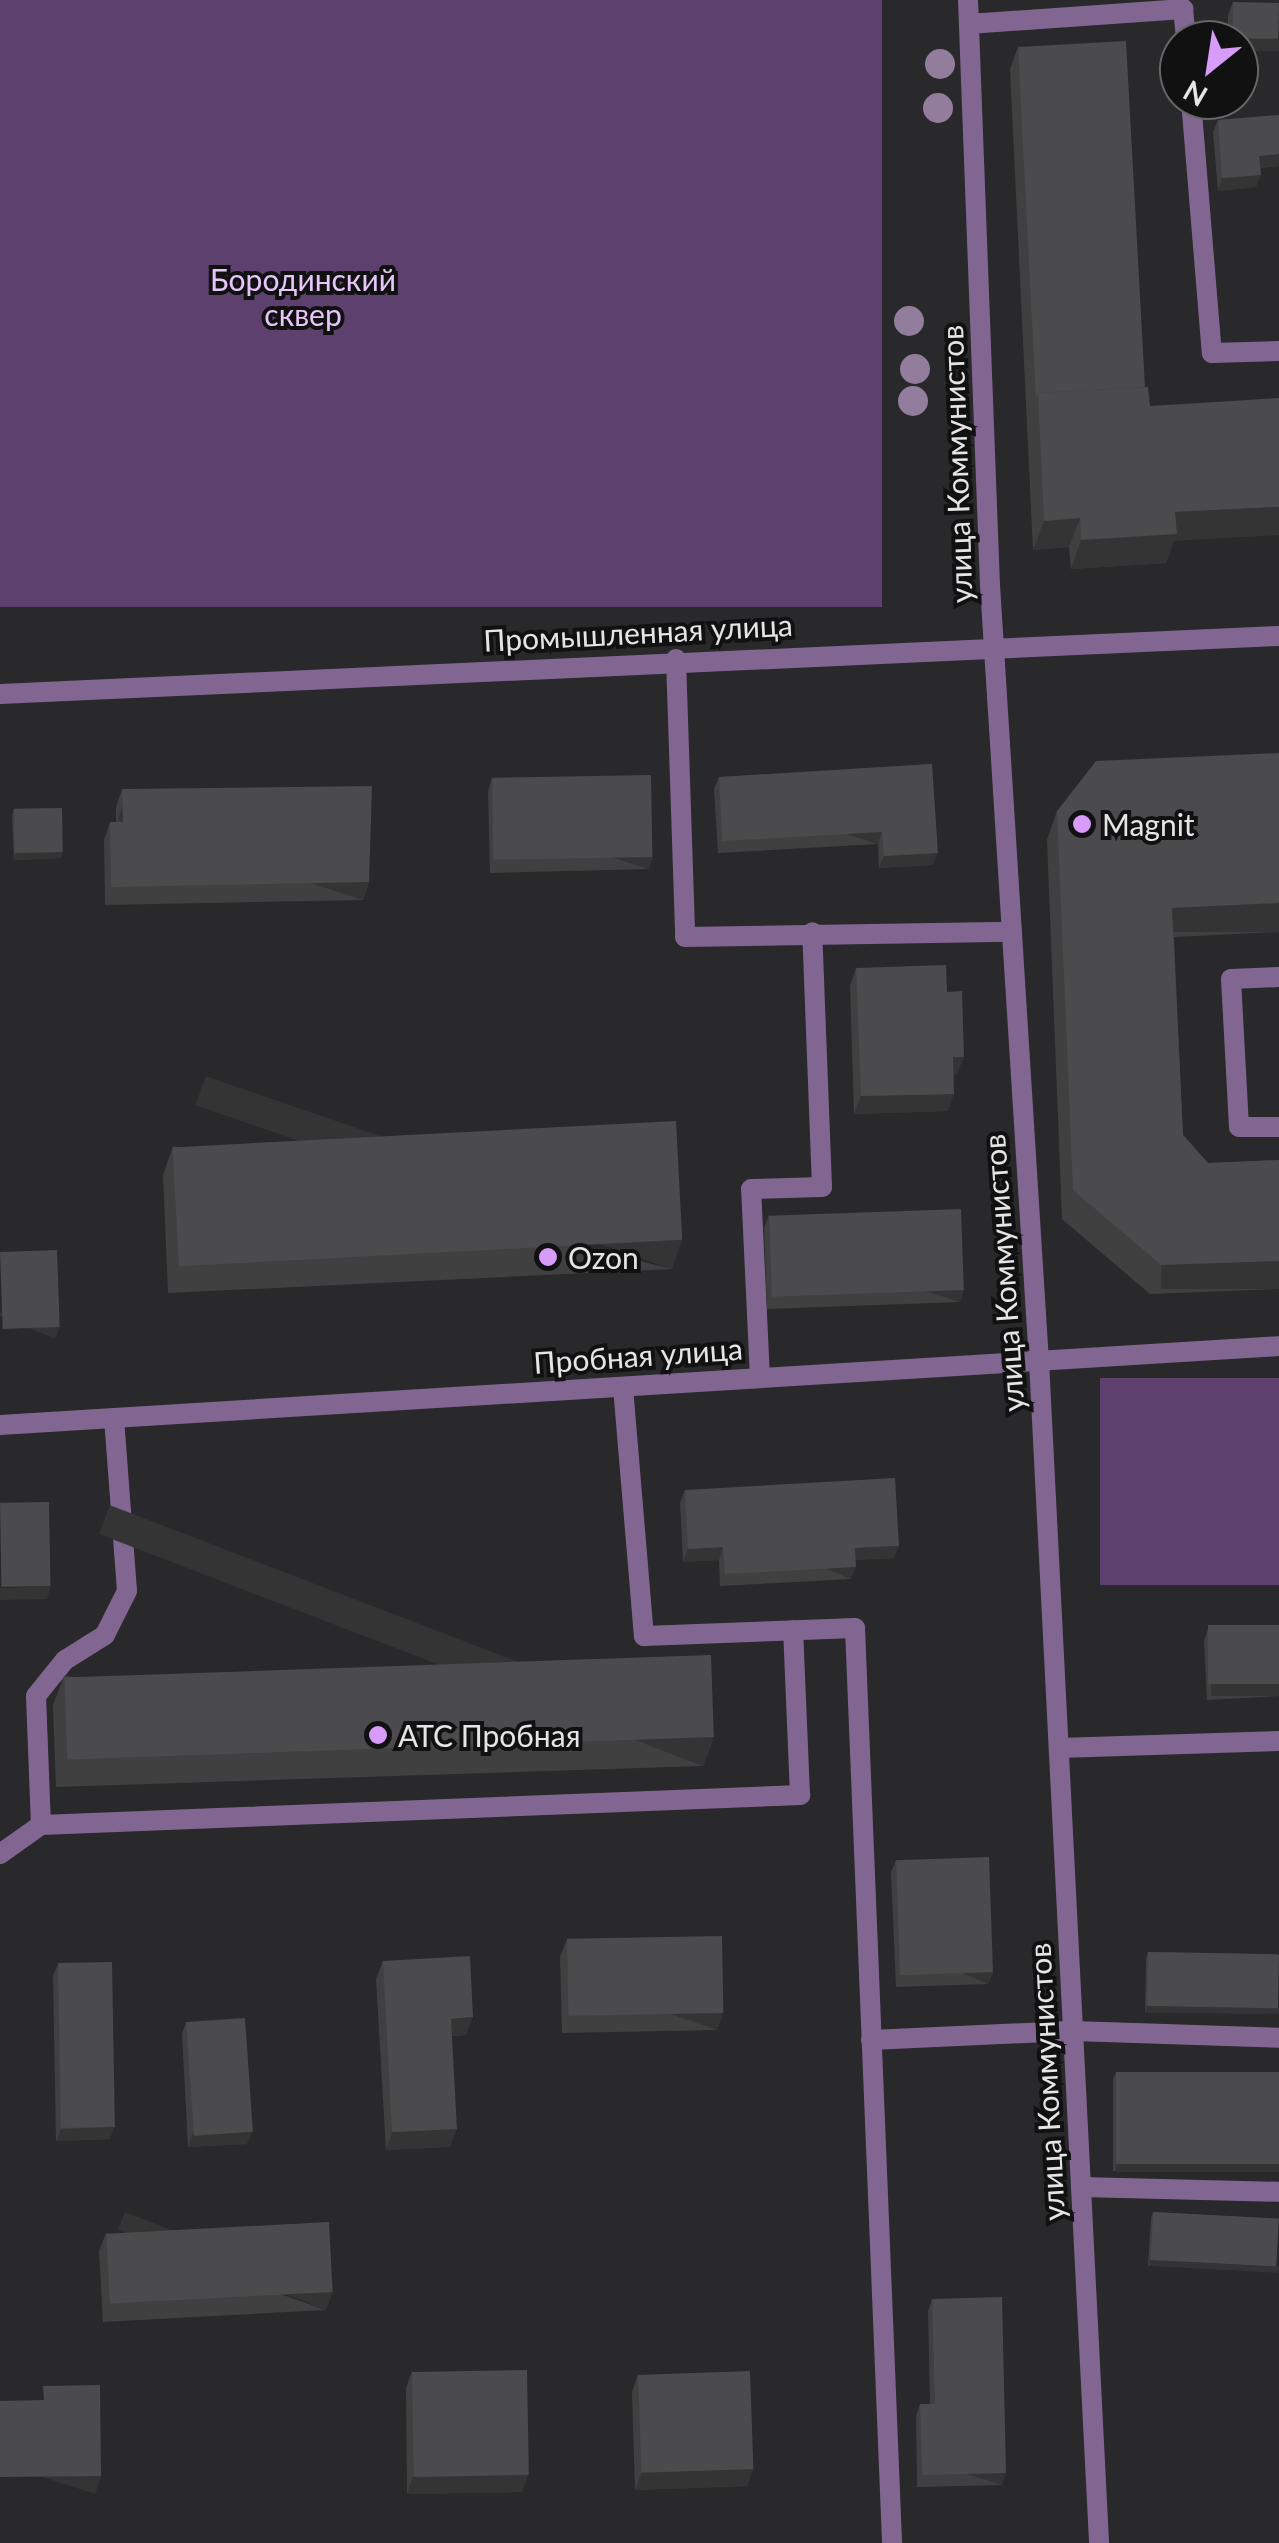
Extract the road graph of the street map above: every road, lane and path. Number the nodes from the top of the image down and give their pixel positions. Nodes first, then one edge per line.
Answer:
1 (968, 0) edge
2 (1184, 20) edge
3 (969, 24) junction
4 (1193, 120) edge
5 (1279, 351) edge
6 (1279, 636) edge
7 (994, 648) junction
8 (676, 659) junction
9 (0, 694) edge
10 (812, 932) junction
11 (1012, 932) junction
12 (1279, 977) edge
13 (1279, 1127) edge
14 (1279, 1346) edge
15 (1039, 1361) junction
16 (760, 1378) junction
17 (623, 1386) junction
18 (114, 1418) junction
19 (0, 1425) edge
20 (793, 1630) junction
21 (1279, 1741) edge
22 (1059, 1748) junction
23 (41, 1824) junction
24 (0, 1854) edge
25 (1073, 2032) junction
26 (1279, 2038) edge
27 (872, 2040) junction
28 (1081, 2187) junction
29 (1279, 2192) edge
30 (892, 2543) edge
31 (1099, 2543) edge

1 - 3 street, улица Коммунистов
2 - 3 street
3 - 7 street, улица Коммунистов
4 - 5 street
6 - 7 street, Промышленная улица
7 - 8 street, Промышленная улица
7 - 11 street, улица Коммунистов
8 - 9 street, Промышленная улица
8 - 10 street
10 - 11 street
10 - 16 street
11 - 15 street, улица Коммунистов
12 - 13 street
14 - 15 street, Пробная улица
15 - 16 street, Пробная улица
15 - 22 street, улица Коммунистов
16 - 17 street, Пробная улица
17 - 18 street, Пробная улица
17 - 20 street
18 - 19 street, Пробная улица
18 - 23 street
20 - 23 street
20 - 27 street
21 - 22 street
22 - 25 street, улица Коммунистов
23 - 24 street
25 - 26 street
25 - 27 street
25 - 28 street, улица Коммунистов
27 - 30 street
28 - 29 street
28 - 31 street, улица Коммунистов

